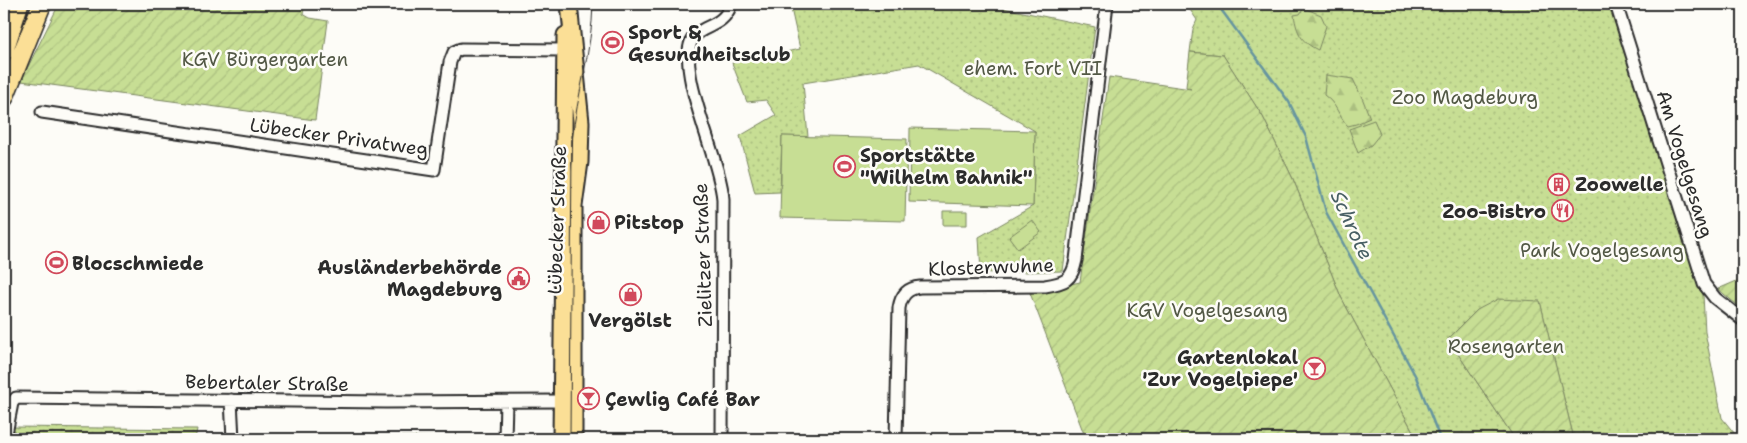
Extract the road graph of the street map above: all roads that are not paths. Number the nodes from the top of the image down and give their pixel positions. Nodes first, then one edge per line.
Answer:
1 (19, 4) edge
2 (30, 4) edge
3 (42, 4) edge
4 (569, 4) edge
5 (731, 4) edge
6 (1107, 4) edge
7 (1616, 4) edge
8 (564, 50) junction
9 (4, 51) edge
10 (4, 69) edge
11 (4, 98) edge
12 (42, 112) dead end
13 (1743, 320) edge
14 (231, 400) junction
15 (562, 401) junction
16 (506, 402) junction
17 (5, 439) edge
18 (233, 439) edge
19 (506, 439) edge
20 (561, 439) edge
21 (574, 439) edge
22 (722, 439) edge
23 (896, 439) edge

1 - 9 highway
2 - 10 highway
3 - 11 highway
4 - 8 main road, Lübecker Straße
4 - 21 main road, Lübecker Straße
5 - 22 street, Zielitzer Straße
6 - 23 street, Klosterwuhne
7 - 13 street, Am Vogelgesang
8 - 12 street, Lübecker Privatweg
8 - 15 main road, Lübecker Straße
14 - 16 street, Bebertaler Straße
14 - 17 street, Bebertaler Straße
14 - 18 street
15 - 16 street, Bebertaler Straße
15 - 20 main road, Lübecker Straße
16 - 19 street

